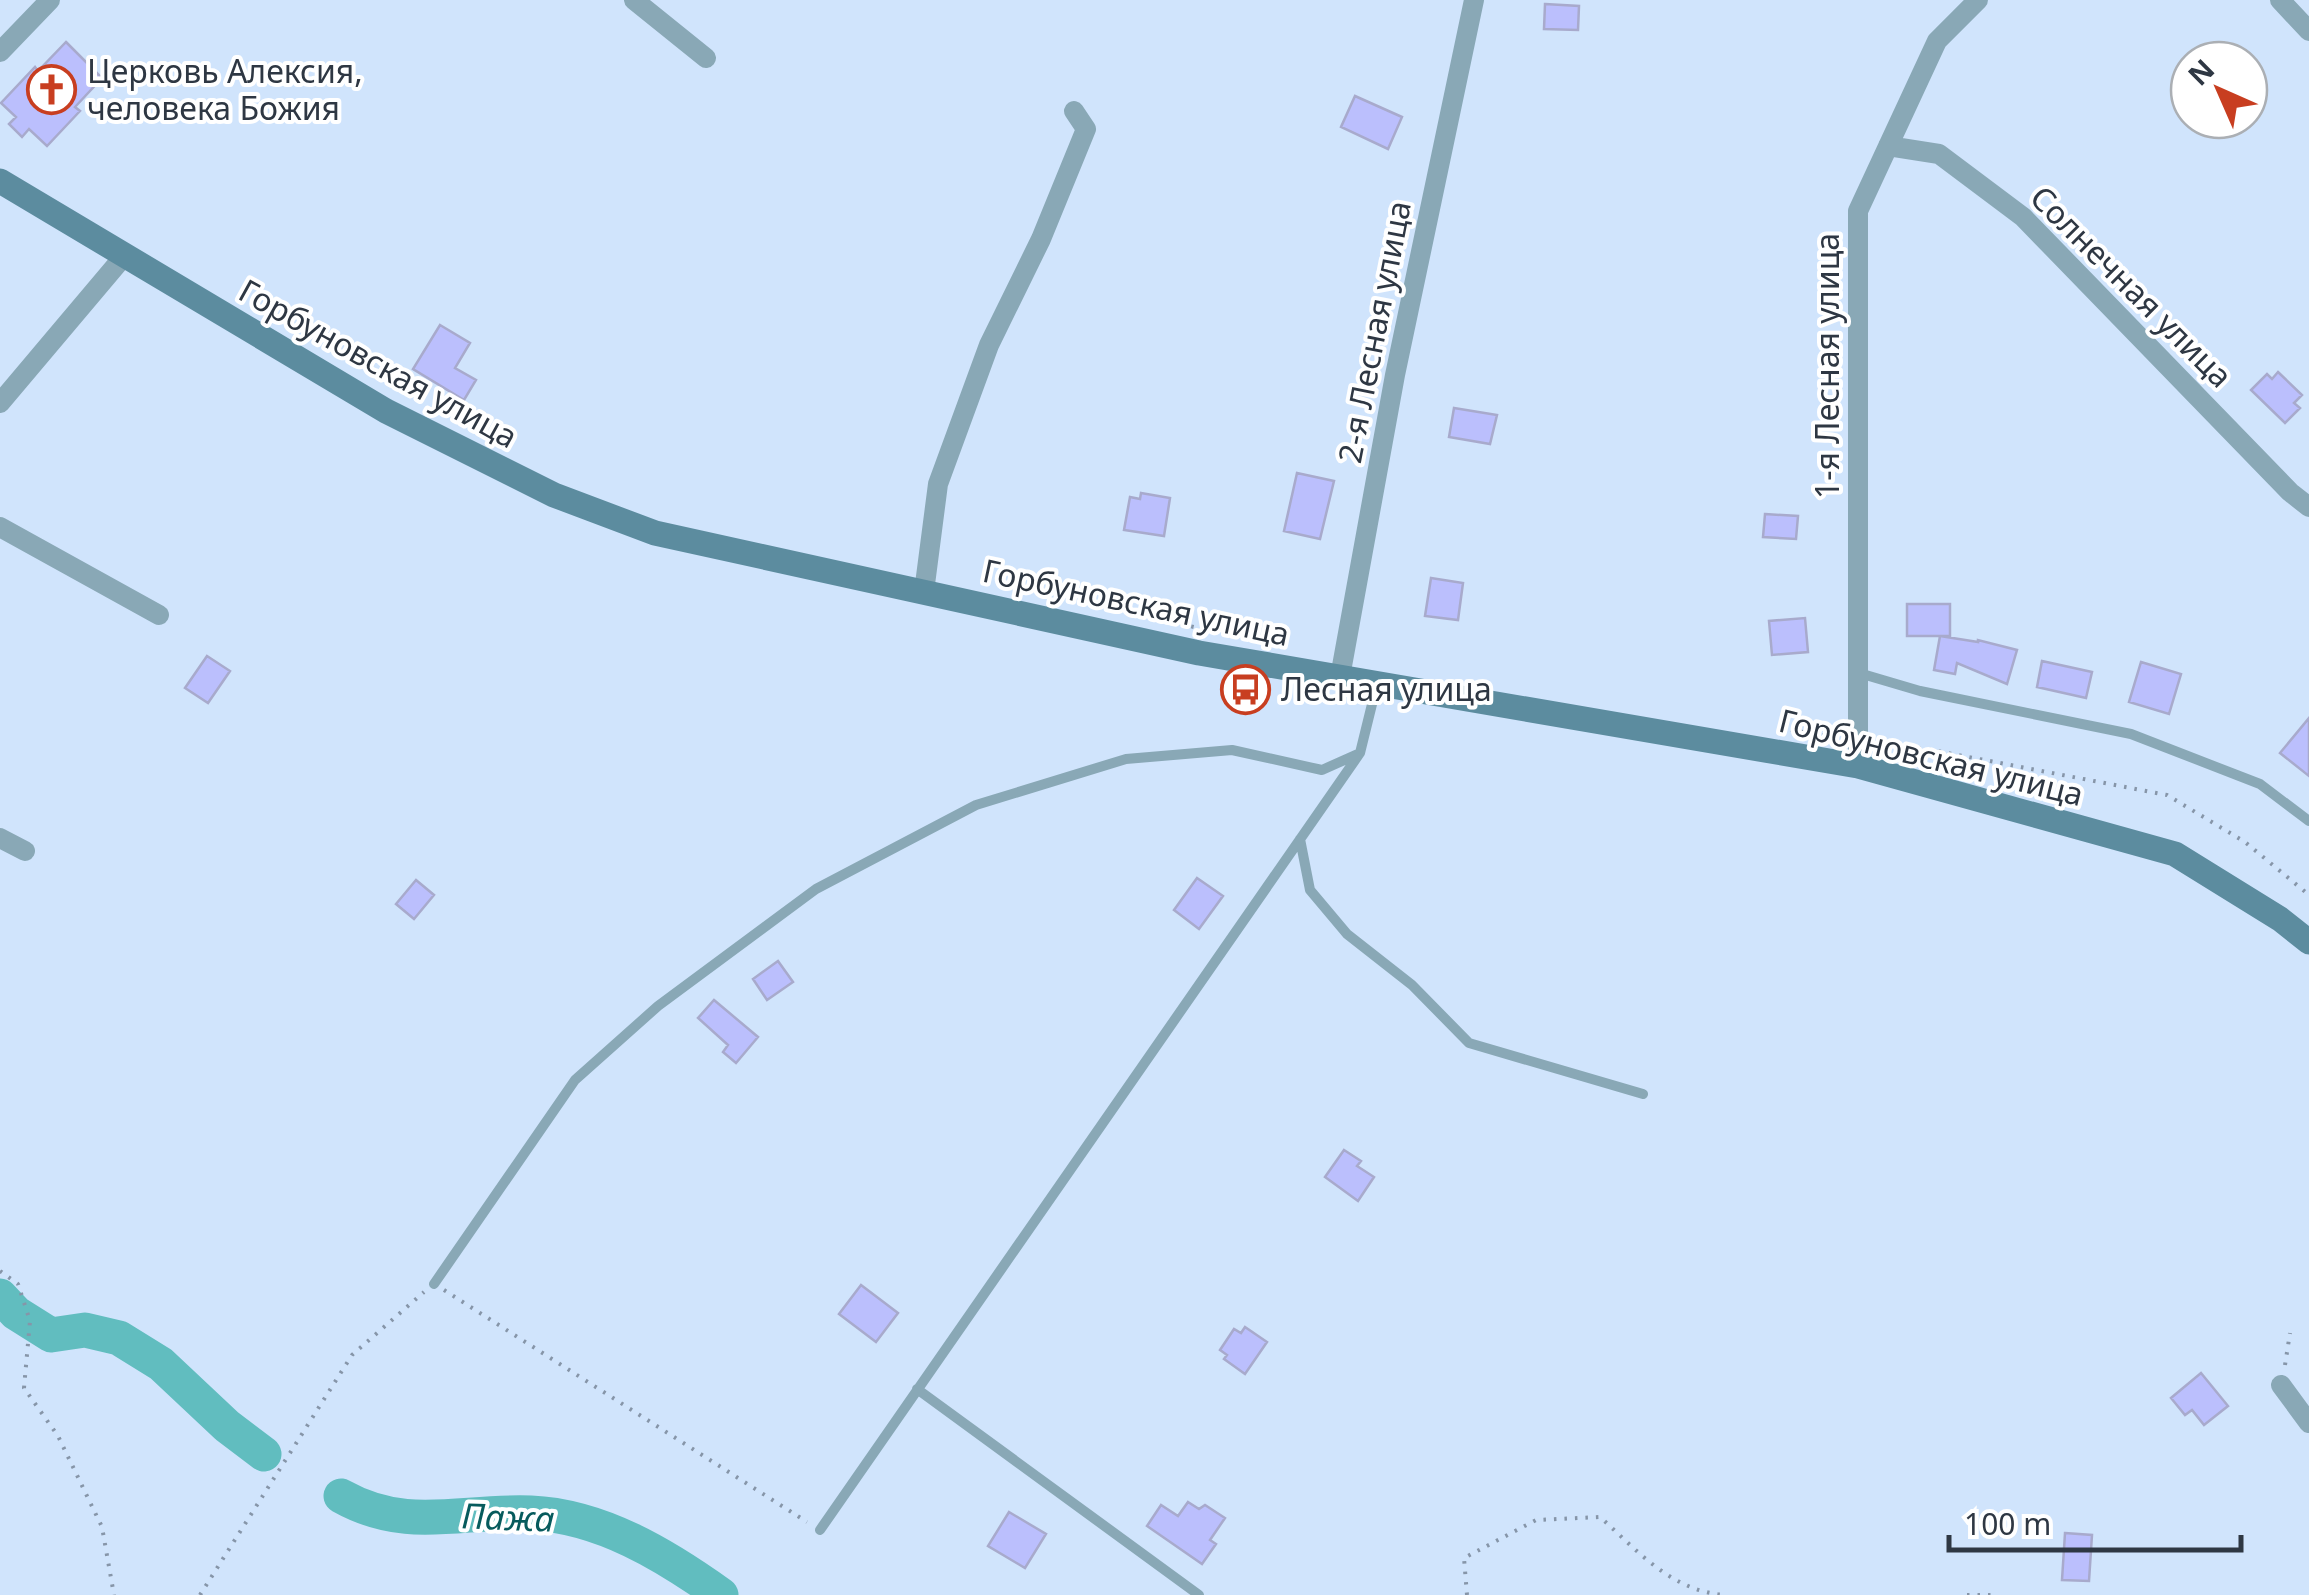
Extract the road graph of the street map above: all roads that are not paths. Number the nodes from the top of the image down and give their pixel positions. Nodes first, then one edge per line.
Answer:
1 (50, 0) edge
2 (634, 0) edge
3 (1474, 0) edge
4 (1978, 0) edge
5 (2280, 0) edge
6 (8, 30) edge
7 (2309, 31) edge
8 (0, 52) edge
9 (706, 58) dead end
10 (1074, 112) dead end
11 (1888, 146) junction
12 (0, 182) edge
13 (124, 256) junction
14 (0, 404) edge
15 (2309, 506) edge
16 (0, 527) edge
17 (924, 592) junction
18 (159, 614) dead end
19 (1858, 673) junction
20 (1340, 677) junction
21 (1377, 683) junction
22 (1360, 753) junction
23 (1858, 754) junction
24 (2309, 821) edge
25 (0, 838) edge
26 (1300, 839) junction
27 (25, 851) dead end
28 (2309, 942) edge
29 (1643, 1094) dead end
30 (434, 1284) road end
31 (2282, 1385) road end
32 (918, 1390) junction
33 (2309, 1423) edge
34 (820, 1530) road end
35 (1199, 1595) edge

1 - 6 street
2 - 9 street
3 - 20 street, 2-я Лесная улица
4 - 11 street, 1-я Лесная улица
5 - 7 street
6 - 8 street
10 - 17 street
11 - 15 street, Солнечная улица
11 - 19 street, 1-я Лесная улица
12 - 13 main road, Горбуновская улица
13 - 14 street
13 - 17 main road, Горбуновская улица
16 - 18 street
17 - 20 main road, Горбуновская улица
19 - 23 street, 1-я Лесная улица
19 - 24 lane
20 - 21 main road, Горбуновская улица
21 - 22 lane
21 - 23 main road, Горбуновская улица
22 - 26 lane
22 - 30 lane
23 - 28 main road, Горбуновская улица
25 - 27 street
26 - 29 lane
26 - 32 lane
31 - 33 street
32 - 34 lane
32 - 35 lane

